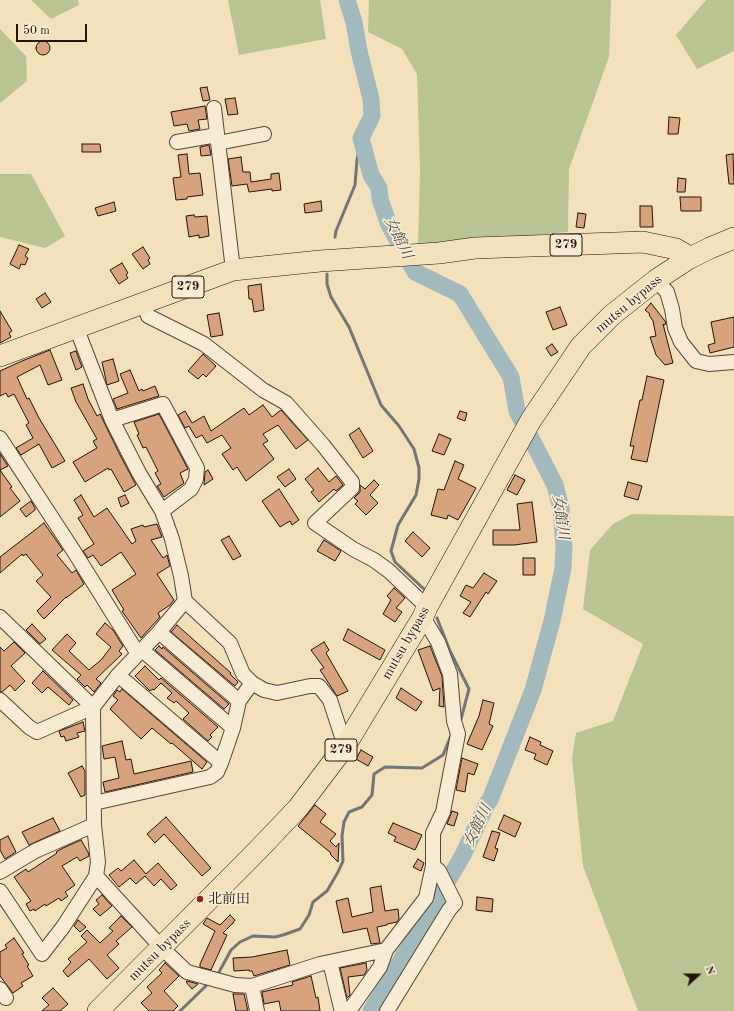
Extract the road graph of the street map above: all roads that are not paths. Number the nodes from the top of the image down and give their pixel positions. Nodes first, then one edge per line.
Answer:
1 (214, 108) dead end
2 (264, 134) dead end
3 (218, 139) junction
4 (177, 142) dead end
5 (734, 238) edge
6 (688, 259) junction
7 (233, 270) junction
8 (656, 280) junction
9 (144, 303) junction
10 (76, 327) junction
11 (0, 356) edge
12 (734, 362) edge
13 (112, 420) junction
14 (0, 438) edge
15 (162, 511) junction
16 (185, 601) junction
17 (425, 612) junction
18 (0, 617) edge
19 (160, 632) junction
20 (140, 652) junction
21 (118, 676) junction
22 (252, 683) junction
23 (0, 700) edge
24 (239, 701) junction
25 (93, 707) junction
26 (233, 728) junction
27 (345, 746) junction
28 (221, 763) junction
29 (94, 802) junction
30 (94, 825) junction
31 (436, 869) junction
32 (0, 872) edge
33 (96, 876) junction
34 (0, 891) edge
35 (162, 948) junction
36 (386, 950) junction
37 (330, 962) junction
38 (252, 986) junction
39 (98, 1011) edge
40 (256, 1011) edge
41 (344, 1011) edge
42 (349, 1011) edge
43 (387, 1011) edge

1 - 3 street
2 - 3 street
3 - 4 street
3 - 7 street
5 - 6 highway, 279
6 - 7 highway, 279
6 - 8 highway, mutsu bypass / 279
7 - 9 highway, 279
8 - 12 street
8 - 17 highway, mutsu bypass / 279
9 - 10 highway, 279
9 - 17 street
10 - 11 highway, 279
10 - 13 street
13 - 15 street
13 - 15 street
14 - 20 street
15 - 16 street
16 - 19 street
16 - 22 street
17 - 27 highway, mutsu bypass / 279
17 - 31 street
18 - 25 street
19 - 20 street
19 - 24 street
20 - 21 street
20 - 26 street
21 - 25 street
21 - 28 street
22 - 24 street
22 - 27 street
23 - 25 street
24 - 26 street
25 - 29 street
26 - 28 street
27 - 35 highway, mutsu bypass / 279
28 - 29 street
29 - 30 street
30 - 32 street
30 - 33 street
31 - 36 street
31 - 43 street
33 - 34 street
33 - 35 street
35 - 38 street
35 - 39 highway, mutsu bypass / 279
36 - 37 street
36 - 42 street
37 - 38 street
37 - 41 street
38 - 40 street

